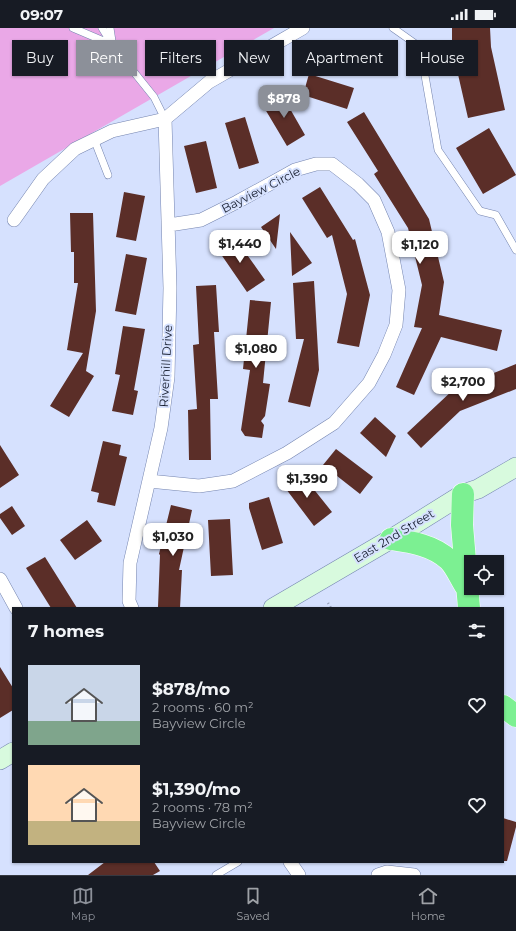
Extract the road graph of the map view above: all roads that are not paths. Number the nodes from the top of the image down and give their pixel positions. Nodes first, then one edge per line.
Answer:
1 (73, 28) edge
2 (102, 28) edge
3 (110, 28) edge
4 (303, 28) edge
5 (393, 28) edge
6 (100, 40) edge
7 (109, 40) edge
8 (112, 40) edge
9 (137, 76) edge
10 (165, 119) junction
11 (94, 140) junction
12 (108, 175) dead end
13 (14, 220) dead end
14 (169, 225) junction
15 (516, 250) edge
16 (516, 467) edge
17 (150, 481) junction
18 (463, 494) junction
19 (391, 539) junction
20 (0, 579) edge
21 (468, 599) edge
22 (15, 607) edge
23 (132, 607) edge
24 (275, 607) edge
25 (504, 707) edge
26 (516, 716) edge
27 (12, 753) edge
28 (0, 760) edge
29 (236, 863) edge
30 (291, 863) edge
31 (216, 875) edge
32 (299, 875) edge
33 (378, 875) edge
34 (414, 875) edge

1 - 6 lane
2 - 7 lane
3 - 8 lane
4 - 10 street
5 - 15 lane
9 - 10 lane
10 - 11 street
10 - 14 street, Riverhill Drive
11 - 12 lane
11 - 13 street
14 - 17 street, Riverhill Drive
14 - 17 street, Bayview Circle
16 - 18 main road, East 2nd Street
17 - 23 street, Riverhill Drive
18 - 19 main road, East 2nd Street
18 - 21 highway
19 - 21 highway
19 - 24 main road, East 2nd Street
20 - 22 street
25 - 26 highway
27 - 28 main road
29 - 31 lane
30 - 32 street
33 - 34 street

